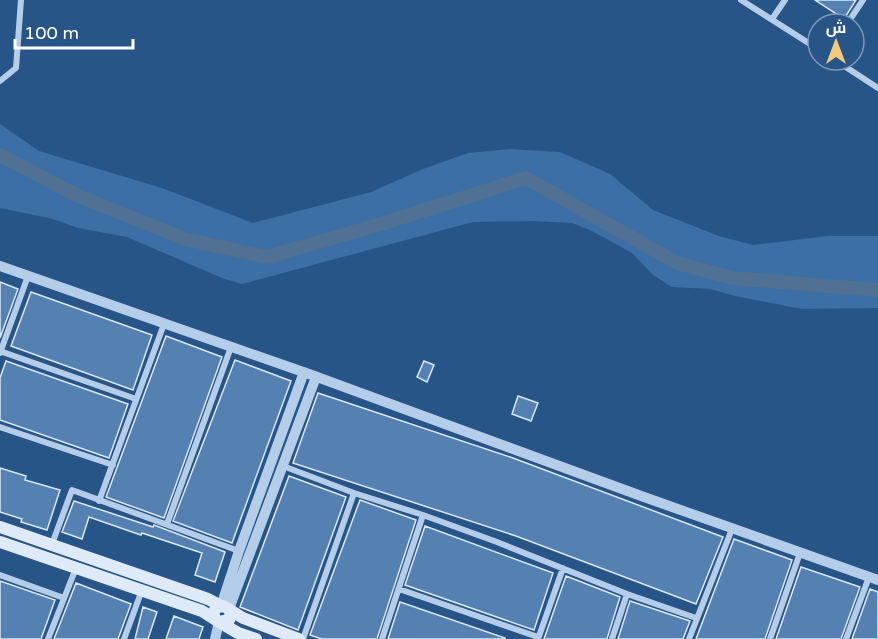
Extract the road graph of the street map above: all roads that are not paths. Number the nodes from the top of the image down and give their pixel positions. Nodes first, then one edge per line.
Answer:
1 (21, 0) edge
2 (741, 0) edge
3 (784, 0) edge
4 (772, 19) junction
5 (806, 41) edge
6 (853, 72) edge
7 (0, 81) edge
8 (878, 88) edge
9 (0, 267) edge
10 (28, 276) junction
11 (164, 324) junction
12 (231, 347) junction
13 (0, 352) edge
14 (304, 372) junction
15 (316, 376) junction
16 (135, 399) junction
17 (0, 427) edge
18 (113, 465) junction
19 (283, 466) junction
20 (354, 493) junction
21 (99, 501) junction
22 (423, 515) junction
23 (167, 524) junction
24 (0, 527) edge
25 (732, 529) junction
26 (0, 542) edge
27 (52, 544) junction
28 (239, 551) junction
29 (800, 553) junction
30 (76, 568) junction
31 (563, 568) junction
32 (0, 575) edge
33 (874, 579) edge
34 (399, 589) junction
35 (142, 590) junction
36 (627, 594) junction
37 (64, 598) junction
38 (227, 608) junction
39 (696, 618) junction
40 (218, 621) junction
41 (538, 638) edge
42 (48, 639) edge
43 (124, 639) edge
44 (215, 639) edge
45 (256, 639) edge
46 (301, 639) edge
47 (382, 639) edge
48 (612, 639) edge
49 (689, 639) edge
50 (770, 639) edge
51 (846, 639) edge

1 - 7 street
2 - 4 street
3 - 4 street
4 - 5 street
6 - 8 street
9 - 10 street
10 - 11 street
10 - 13 street
11 - 12 street
11 - 16 street
12 - 14 street
12 - 23 street
13 - 16 street
14 - 15 street
14 - 28 street
15 - 19 street
15 - 25 street
16 - 18 street
17 - 18 street
18 - 21 street
19 - 20 street
19 - 38 street
20 - 22 street
20 - 46 street
21 - 23 street
21 - 27 street
22 - 31 street
22 - 34 street
23 - 28 street
24 - 27 main road
25 - 29 street
25 - 39 street
26 - 30 main road
27 - 38 main road
28 - 38 street
29 - 33 street
29 - 50 street
30 - 35 main road
30 - 37 street
31 - 36 street
31 - 41 street
32 - 37 street
33 - 51 street
34 - 41 street
34 - 47 street
35 - 40 main road
35 - 43 street
36 - 39 street
36 - 48 street
37 - 42 street
38 - 40 main road
38 - 46 main road
39 - 49 street
40 - 44 street
40 - 45 main road

